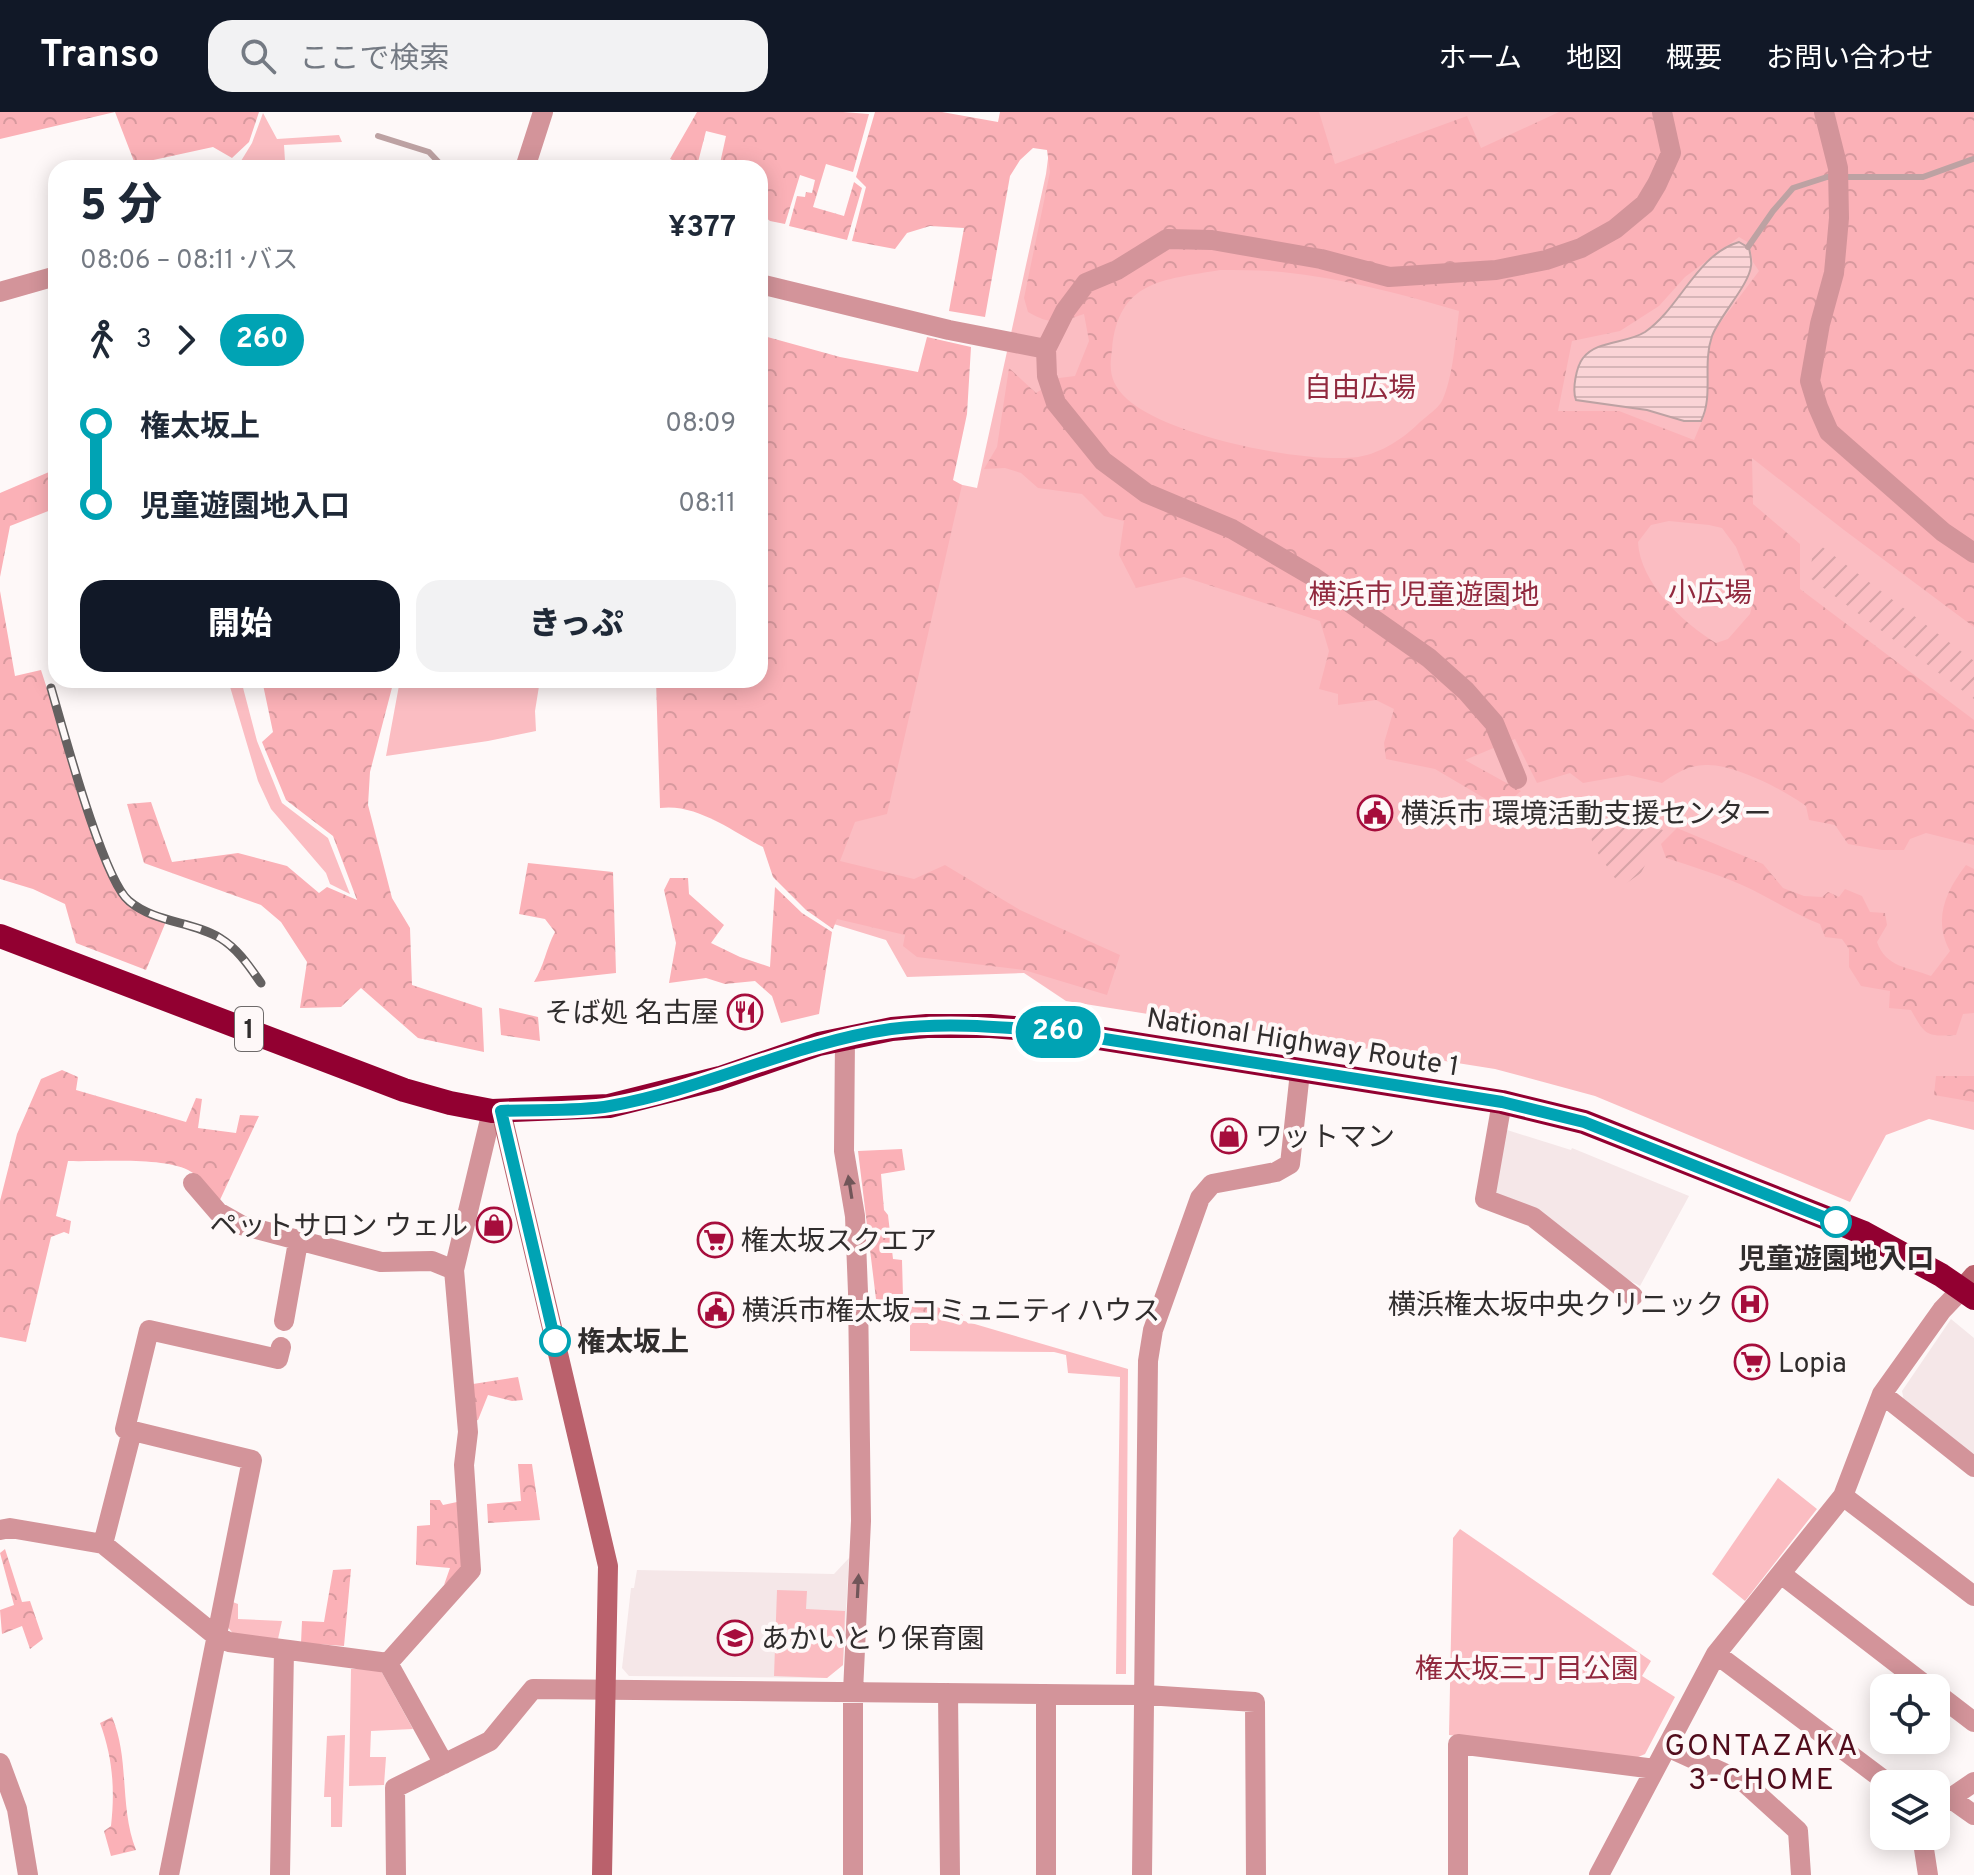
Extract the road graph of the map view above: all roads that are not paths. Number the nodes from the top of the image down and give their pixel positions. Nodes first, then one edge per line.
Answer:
1 (543, 112) edge
2 (1662, 112) edge
3 (1824, 112) edge
4 (528, 160) edge
5 (48, 278) edge
6 (768, 286) edge
7 (0, 292) edge
8 (1046, 349) junction
9 (1974, 553) edge
10 (1517, 779) dead end
11 (0, 936) edge
12 (845, 1038) junction
13 (1300, 1072) junction
14 (1502, 1102) junction
15 (497, 1111) junction
16 (193, 1183) dead end
17 (298, 1242) junction
18 (454, 1270) junction
19 (1970, 1287) edge
20 (1633, 1296) dead end
21 (284, 1321) dead end
22 (281, 1347) dead end
23 (1882, 1394) junction
24 (132, 1431) junction
25 (1974, 1467) edge
26 (1843, 1496) junction
27 (0, 1530) edge
28 (103, 1544) junction
29 (1781, 1574) junction
30 (1974, 1596) edge
31 (216, 1636) junction
32 (284, 1650) junction
33 (1716, 1654) junction
34 (388, 1663) junction
35 (1911, 1674) edge
36 (605, 1689) junction
37 (853, 1692) junction
38 (948, 1693) junction
39 (1046, 1694) junction
40 (1146, 1695) junction
41 (1950, 1704) edge
42 (1974, 1722) edge
43 (1667, 1747) junction
44 (0, 1763) edge
45 (444, 1764) junction
46 (1655, 1769) junction
47 (1870, 1770) edge
48 (1974, 1782) edge
49 (1950, 1798) edge
50 (1950, 1806) edge
51 (1974, 1815) edge
52 (1924, 1850) edge
53 (28, 1875) edge
54 (169, 1875) edge
55 (280, 1875) edge
56 (396, 1875) edge
57 (602, 1875) edge
58 (853, 1875) edge
59 (950, 1875) edge
60 (1046, 1875) edge
61 (1142, 1875) edge
62 (1256, 1875) edge
63 (1458, 1875) edge
64 (1599, 1875) edge
65 (1801, 1875) edge
66 (1928, 1875) edge

1 - 4 street
2 - 8 street
3 - 9 street
5 - 7 street
6 - 8 street
8 - 10 street
11 - 15 highway, National Highway Route 1 / 1
12 - 13 highway, National Highway Route 1 / 1
12 - 15 highway, National Highway Route 1 / 1
37 -> 12 street
13 - 14 highway, National Highway Route 1 / 1
13 - 40 street
14 - 19 highway, National Highway Route 1 / 1
14 - 20 street
15 - 18 street
15 - 36 street
16 - 17 street
17 - 18 street
17 - 21 street
18 - 34 street
19 - 23 street
22 - 24 street
23 - 25 street
23 - 26 street
24 - 28 street
24 - 31 street
26 - 29 street
26 - 30 street
27 - 28 street
28 - 31 street
29 - 33 street
29 - 35 street
31 - 32 street
31 - 54 street
32 - 34 street
32 - 55 street
33 - 43 street
33 - 47 street
34 - 45 street
36 - 37 street
36 - 45 street
36 - 57 street
37 - 38 street
37 - 58 street
38 - 39 street
38 - 59 street
39 - 40 street
39 - 60 street
40 - 61 street
40 - 62 street
41 - 42 street
43 - 46 street
43 - 65 street
44 - 53 street
45 - 56 street
46 - 63 street
46 - 64 street
48 - 49 street
50 - 51 street
52 - 66 street

